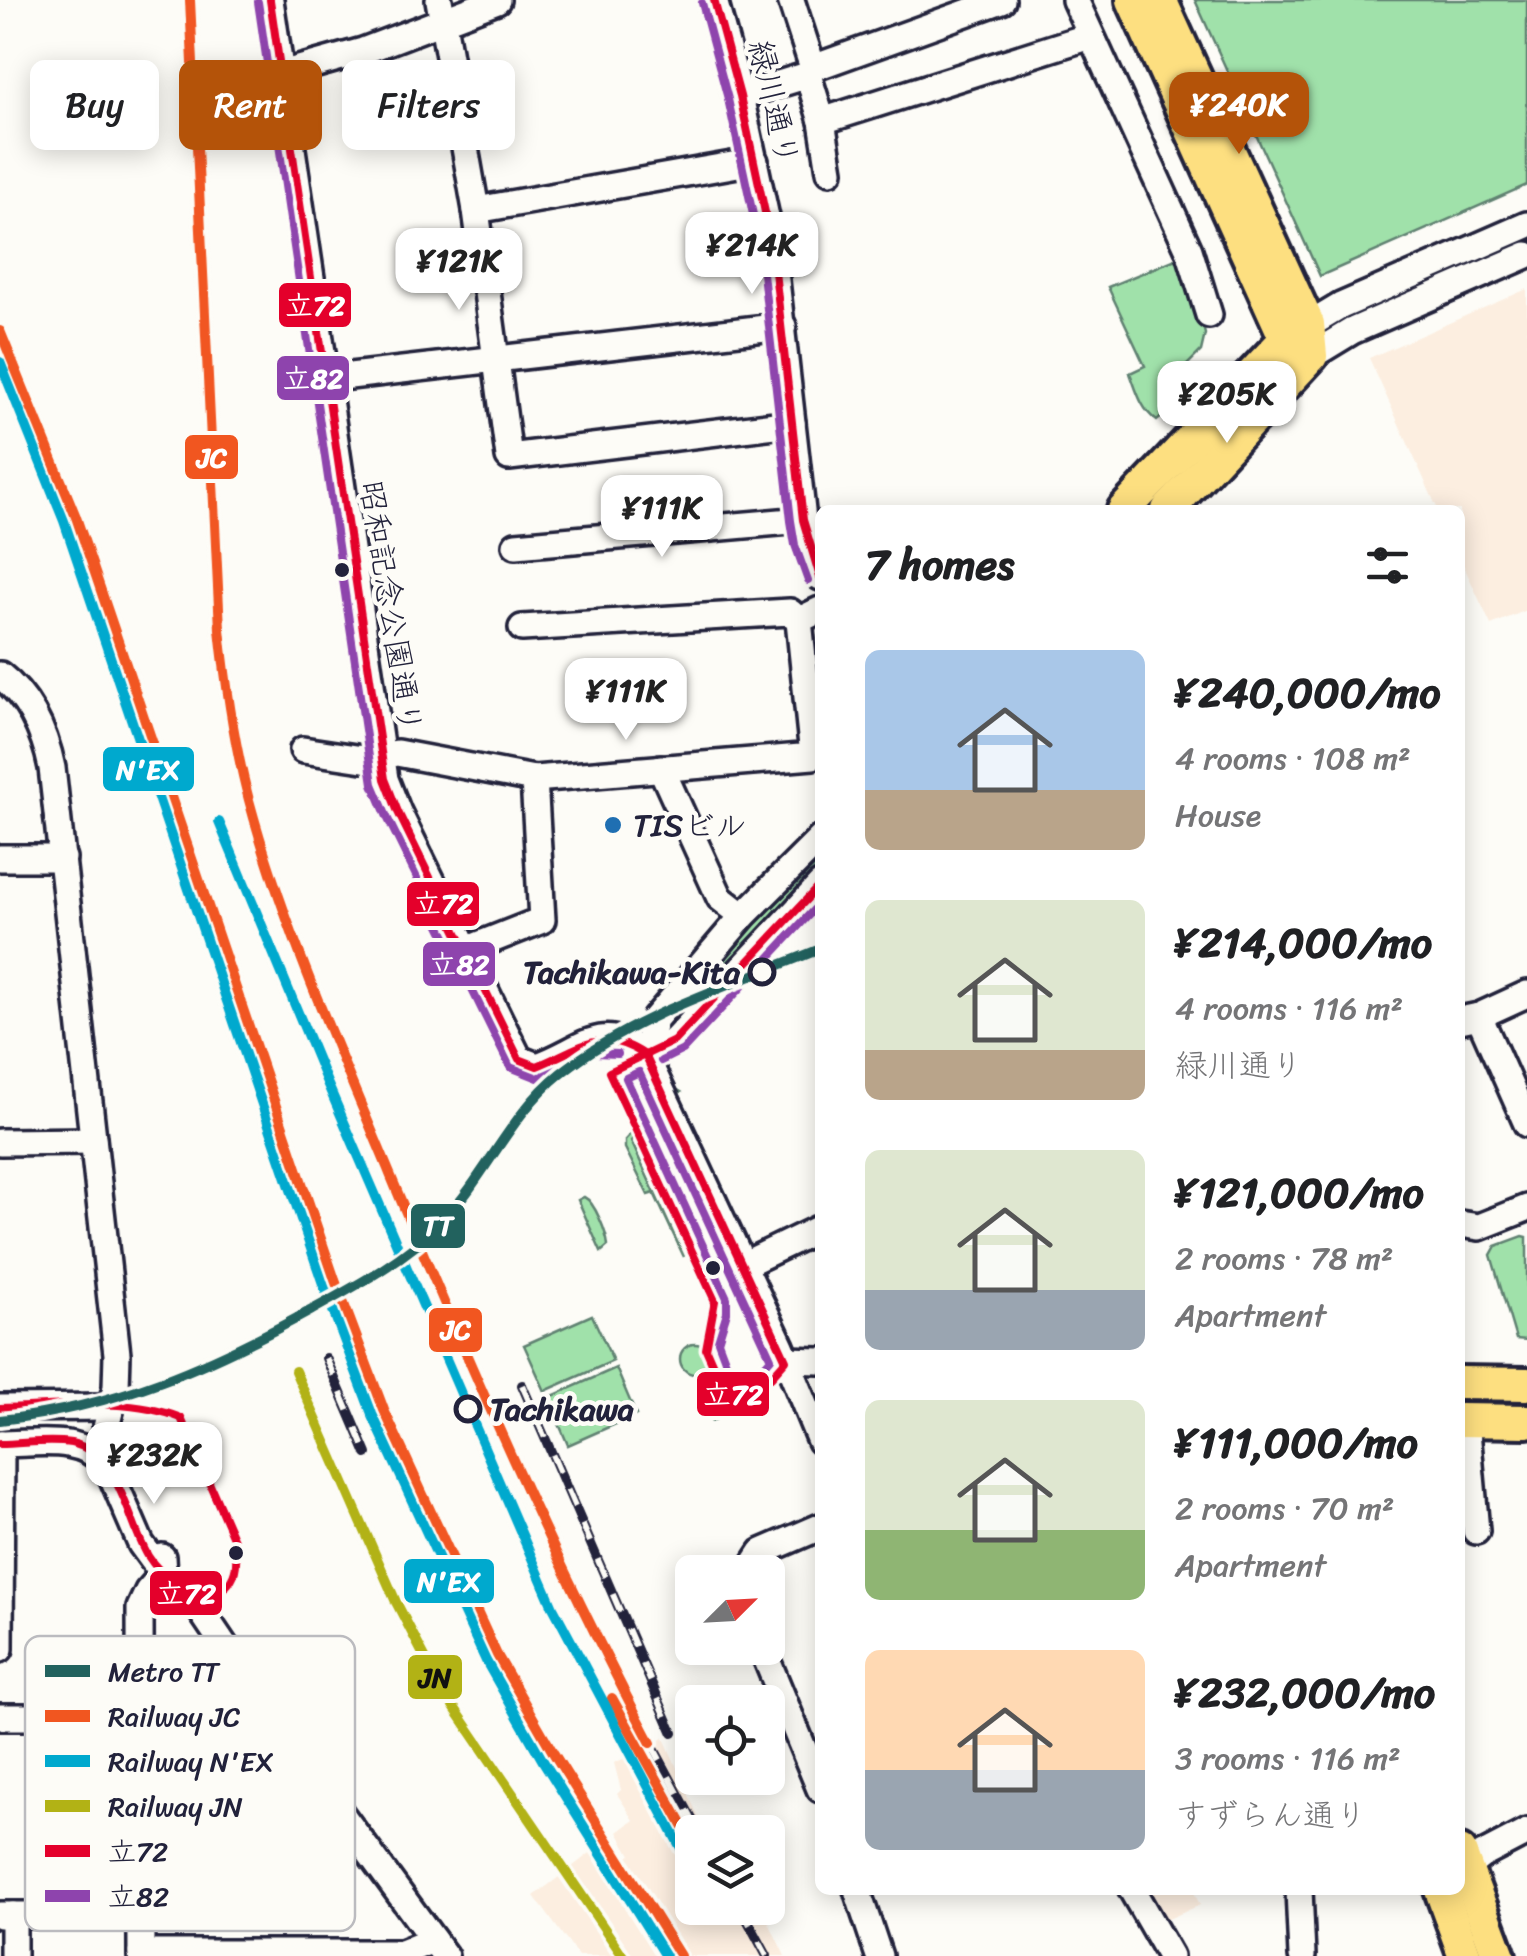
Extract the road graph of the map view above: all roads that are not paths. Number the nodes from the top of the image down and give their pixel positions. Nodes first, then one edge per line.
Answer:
1 (270, 0) edge
2 (498, 0) edge
3 (714, 0) edge
4 (791, 0) edge
5 (1002, 0) edge
6 (1075, 0) edge
7 (1133, 0) edge
8 (1160, 0) edge
9 (440, 11) edge
10 (1090, 36) junction
11 (279, 60) edge
12 (322, 62) edge
13 (810, 71) junction
14 (740, 96) junction
15 (822, 121) junction
16 (292, 150) edge
17 (755, 161) junction
18 (830, 170) dead end
19 (476, 210) junction
20 (1527, 225) edge
21 (1527, 255) edge
22 (1208, 315) dead end
23 (783, 326) junction
24 (1302, 340) junction
25 (495, 359) junction
26 (324, 379) junction
27 (792, 423) junction
28 (1129, 505) edge
29 (1172, 505) edge
30 (803, 520) junction
31 (516, 545) dead end
32 (815, 564) edge
33 (810, 615) edge
34 (522, 628) dead end
35 (0, 675) edge
36 (303, 750) dead end
37 (380, 757) junction
38 (662, 768) junction
39 (534, 779) junction
40 (815, 844) edge
41 (0, 858) edge
42 (63, 858) junction
43 (815, 889) edge
44 (742, 916) junction
45 (466, 950) junction
46 (1527, 994) edge
47 (1469, 1018) edge
48 (644, 1055) junction
49 (1527, 1124) edge
50 (93, 1141) junction
51 (0, 1142) edge
52 (1527, 1208) edge
53 (1465, 1225) edge
54 (815, 1230) edge
55 (743, 1265) junction
56 (786, 1360) junction
57 (815, 1362) edge
58 (1465, 1383) edge
59 (1527, 1384) edge
60 (810, 1394) edge
61 (0, 1408) edge
62 (112, 1408) junction
63 (1465, 1420) edge
64 (1527, 1421) edge
65 (1465, 1437) edge
66 (0, 1444) edge
67 (107, 1465) junction
68 (815, 1528) edge
69 (1476, 1531) dead end
70 (760, 1555) edge
71 (163, 1574) junction
72 (1, 1586) edge
73 (140, 1636) edge
74 (217, 1636) edge
75 (0, 1649) edge
76 (772, 1665) edge
77 (810, 1733) edge
78 (815, 1761) edge
79 (1527, 1832) edge
80 (355, 1833) edge
81 (1465, 1866) edge
82 (1465, 1887) edge
83 (859, 1895) edge
84 (1135, 1895) edge
85 (1299, 1895) edge
86 (1459, 1895) edge
87 (6, 1915) edge
88 (439, 1948) edge
89 (1297, 1953) edge
90 (141, 1955) edge
91 (307, 1955) edge
92 (13, 1956) edge
93 (879, 1956) edge
94 (1170, 1956) edge
95 (1465, 1956) edge
96 (1499, 1956) edge

1 - 11 street, 昭和記念公園通り
2 - 9 street
3 - 14 street, 緑川通り
4 - 13 street
5 - 13 street
6 - 10 street
7 - 24 main road
8 - 24 main road
9 - 12 street
9 - 19 street
10 - 15 street
10 - 22 street
13 - 14 street
13 - 15 street
14 - 17 street, 緑川通り
15 - 18 street
16 - 26 street, 昭和記念公園通り
17 - 19 street
17 - 23 street, 緑川通り
19 - 25 street
20 - 24 street
21 - 24 street
23 - 25 street
23 - 27 street, 緑川通り
24 - 28 main road
24 - 29 main road
25 - 26 street
25 - 27 street
26 - 37 street, 昭和記念公園通り
27 - 30 street, 緑川通り
30 - 31 street
30 - 32 street, 緑川通り
33 - 34 street
33 - 38 street
35 - 42 street
36 - 37 street
37 - 39 street
37 - 45 street, 昭和記念公園通り
38 - 39 street
38 - 44 street
39 - 45 street
40 - 44 street
41 - 42 street
42 - 50 street
43 - 48 street
44 - 48 street
45 - 48 street, 昭和記念公園通り
46 - 47 street
47 - 49 street
48 - 55 street
50 - 51 street
50 - 62 street
52 - 53 street
54 - 55 street
55 - 56 street
56 - 57 street
56 - 60 street
58 - 59 main road
61 - 62 street
62 - 67 street
62 - 71 street
63 - 64 main road
65 - 69 street
66 - 67 street
66 - 72 street
67 - 71 street
68 - 70 street
71 - 73 street
71 - 74 street
72 - 75 street
76 - 77 street
77 - 78 street
79 - 81 street
80 - 88 street
82 - 96 main road
83 - 93 street
84 - 94 street
85 - 89 street
86 - 95 main road
87 - 92 street
88 - 91 street
90 - 91 street

